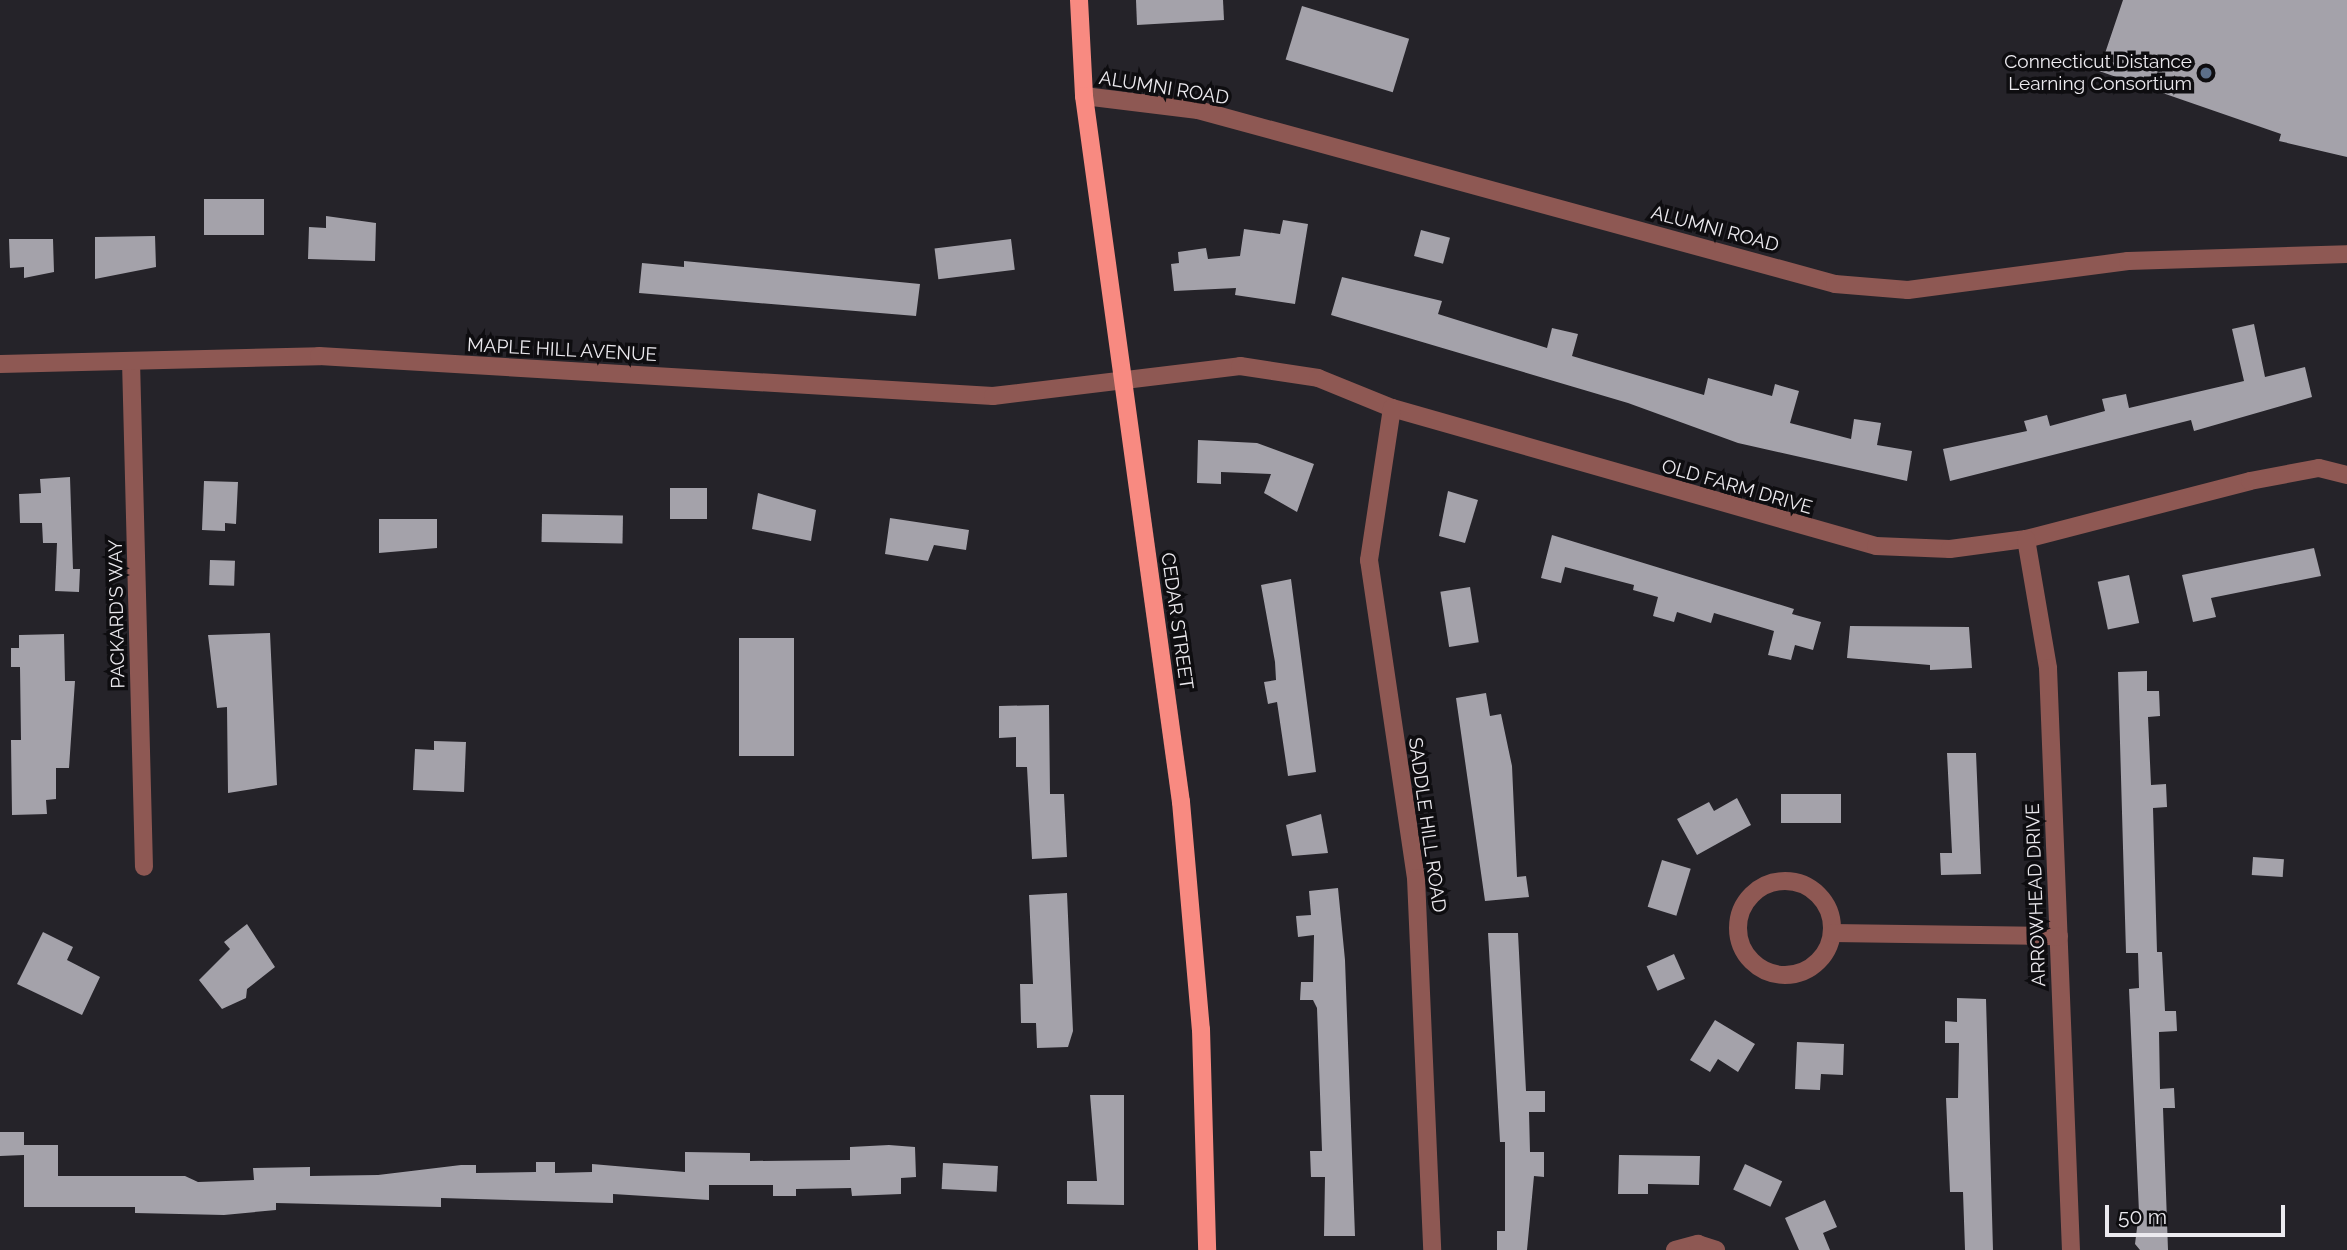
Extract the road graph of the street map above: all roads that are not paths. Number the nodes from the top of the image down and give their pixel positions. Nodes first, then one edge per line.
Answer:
1 (1079, 0) edge
2 (1084, 96) junction
3 (2347, 254) edge
4 (131, 361) junction
5 (0, 364) edge
6 (1121, 382) junction
7 (1392, 408) junction
8 (2347, 475) edge
9 (2026, 539) junction
10 (144, 867) dead end
11 (1832, 933) junction
12 (2059, 936) junction
13 (1207, 1250) edge
14 (1432, 1250) edge
15 (1675, 1250) edge
16 (1716, 1250) edge
17 (2071, 1250) edge

1 - 2 main road, CEDAR STREET
2 - 3 street, ALUMNI ROAD
2 - 6 main road, CEDAR STREET
4 - 5 street, MAPLE HILL AVENUE
4 - 6 street, MAPLE HILL AVENUE
4 - 10 street, PACKARD'S WAY
6 - 7 street, OLD FARM DRIVE
6 - 13 main road, CEDAR STREET
7 - 9 street, OLD FARM DRIVE
7 - 14 street, SADDLE HILL ROAD
8 - 9 street, OLD FARM DRIVE
9 - 12 street, ARROWHEAD DRIVE
11 - 11 street
11 - 12 street
12 - 17 street, ARROWHEAD DRIVE
15 - 16 street

